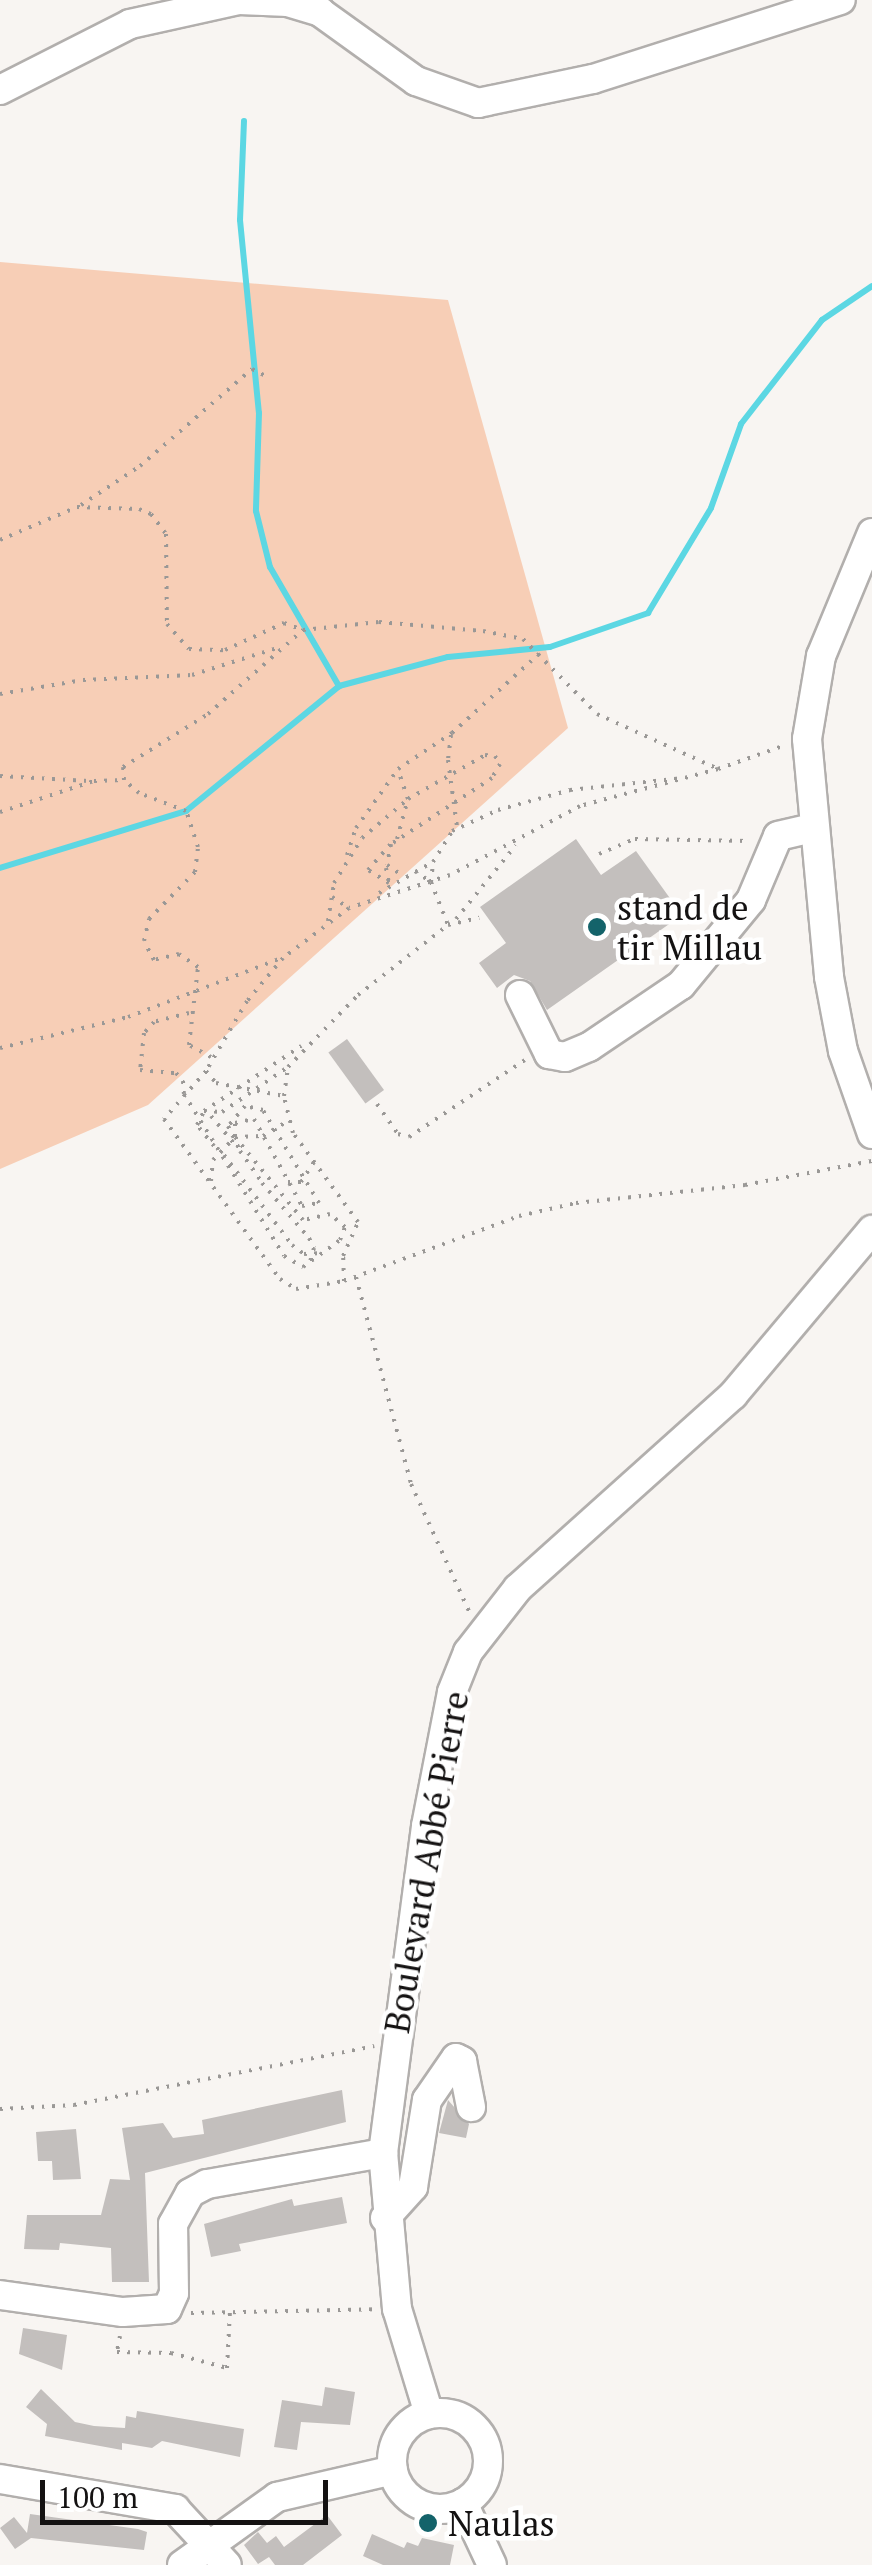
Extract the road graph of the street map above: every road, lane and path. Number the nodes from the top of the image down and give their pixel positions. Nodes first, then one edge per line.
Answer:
1 (841, 0) edge
2 (0, 90) edge
3 (268, 377) dead end
4 (77, 508) junction
5 (872, 533) edge
6 (0, 540) edge
7 (303, 630) junction
8 (281, 646) junction
9 (540, 653) junction
10 (0, 694) edge
11 (452, 733) junction
12 (807, 739) junction
13 (398, 769) junction
14 (718, 769) junction
15 (454, 775) junction
16 (0, 776) edge
17 (688, 778) junction
18 (124, 780) junction
19 (94, 781) junction
20 (408, 799) junction
21 (452, 800) junction
22 (0, 812) edge
23 (457, 827) junction
24 (814, 828) junction
25 (778, 836) junction
26 (397, 839) junction
27 (391, 844) junction
28 (516, 845) junction
29 (598, 854) dead end
30 (346, 858) junction
31 (432, 862) junction
32 (386, 865) junction
33 (414, 871) junction
34 (402, 875) junction
35 (431, 882) junction
36 (389, 883) junction
37 (331, 895) junction
38 (375, 896) junction
39 (348, 908) junction
40 (479, 918) dead end
41 (328, 922) junction
42 (451, 923) junction
43 (283, 958) junction
44 (195, 988) junction
45 (520, 994) dead end
46 (189, 1013) junction
47 (306, 1043) junction
48 (0, 1048) edge
49 (549, 1054) junction
50 (212, 1058) junction
51 (288, 1068) junction
52 (206, 1071) junction
53 (257, 1086) junction
54 (240, 1087) junction
55 (184, 1094) junction
56 (284, 1096) junction
57 (377, 1104) dead end
58 (246, 1106) junction
59 (204, 1111) junction
60 (222, 1112) junction
61 (210, 1115) junction
62 (198, 1118) junction
63 (290, 1120) junction
64 (272, 1130) junction
65 (872, 1134) edge
66 (263, 1136) junction
67 (233, 1139) junction
68 (222, 1153) junction
69 (316, 1160) junction
70 (872, 1161) edge
71 (304, 1176) junction
72 (288, 1182) junction
73 (212, 1186) junction
74 (872, 1230) edge
75 (323, 1252) junction
76 (314, 1254) junction
77 (310, 1262) junction
78 (356, 1278) junction
79 (344, 1282) junction
80 (480, 1634) junction
81 (394, 2048) junction
82 (471, 2108) dead end
83 (0, 2109) edge
84 (383, 2153) junction
85 (385, 2218) junction
86 (0, 2295) edge
87 (166, 2309) junction
88 (397, 2309) junction
89 (123, 2312) junction
90 (230, 2312) junction
91 (430, 2414) junction
92 (393, 2470) junction
93 (0, 2479) edge
94 (463, 2503) junction
95 (218, 2554) edge
96 (182, 2565) edge
97 (492, 2565) edge

1 - 2 street
3 - 4 path
4 - 6 path
4 - 7 path
5 - 12 street
7 - 8 path
7 - 9 path
8 - 10 path
8 - 18 path
9 - 11 path
9 - 14 path
11 - 13 path
11 - 15 path
12 - 14 path
12 - 24 street
13 - 20 path
13 - 30 path
14 - 17 path
15 - 20 path
15 - 21 path
15 - 21 path
16 - 19 path
17 - 23 path
17 - 28 path
18 - 19 path
18 - 44 path
19 - 22 path
20 - 26 path
20 - 30 path
21 - 23 path
21 - 26 path
23 - 31 path
24 - 25 street
24 - 65 street
25 - 29 path
25 - 49 street
26 - 27 path
27 - 32 path
27 - 36 path
28 - 35 path
28 - 42 path
30 - 37 path
31 - 33 path
31 - 35 path
32 - 34 path
32 - 36 path
33 - 34 path
33 - 35 path
34 - 36 path
35 - 38 path
35 - 42 path
36 - 38 path
37 - 39 path
37 - 41 path
38 - 39 path
39 - 41 path
40 - 42 path
41 - 43 path
42 - 47 path
43 - 44 path
43 - 50 path
44 - 46 path
44 - 48 path
45 - 49 street
46 - 50 path
46 - 55 path
47 - 51 path
47 - 54 path
49 - 57 path
50 - 52 path
51 - 53 path
51 - 56 path
52 - 54 path
52 - 55 path
53 - 54 path
53 - 56 path
53 - 60 path
54 - 59 path
55 - 62 path
55 - 73 path
56 - 63 path
58 - 60 path
58 - 64 path
58 - 67 path
59 - 61 path
59 - 62 path
60 - 61 path
61 - 67 path
62 - 68 path
63 - 64 path
63 - 69 path
64 - 66 path
64 - 71 path
66 - 67 path
66 - 67 path
66 - 72 path
67 - 68 path
67 - 75 path
67 - 76 path
68 - 73 path
68 - 76 path
68 - 77 path
69 - 71 path
69 - 79 path
70 - 78 path
71 - 72 path
71 - 72 path
73 - 79 path
74 - 80 street, Boulevard Abbé Pierre
75 - 76 path
75 - 77 path
76 - 77 path
78 - 79 path
78 - 80 path
80 - 81 street, Boulevard Abbé Pierre
81 - 83 path
81 - 84 street, Boulevard Abbé Pierre
82 - 85 street
84 - 85 street, Boulevard Abbé Pierre
84 - 87 street
85 - 88 street, Boulevard Abbé Pierre
86 - 89 street
87 - 89 street
87 - 90 path
88 - 90 path
88 - 91 street, Boulevard Abbé Pierre
89 - 90 path
91 - 92 street
91 - 94 street
92 - 94 street
92 - 95 street
93 - 95 street
94 - 97 street
95 - 96 street

